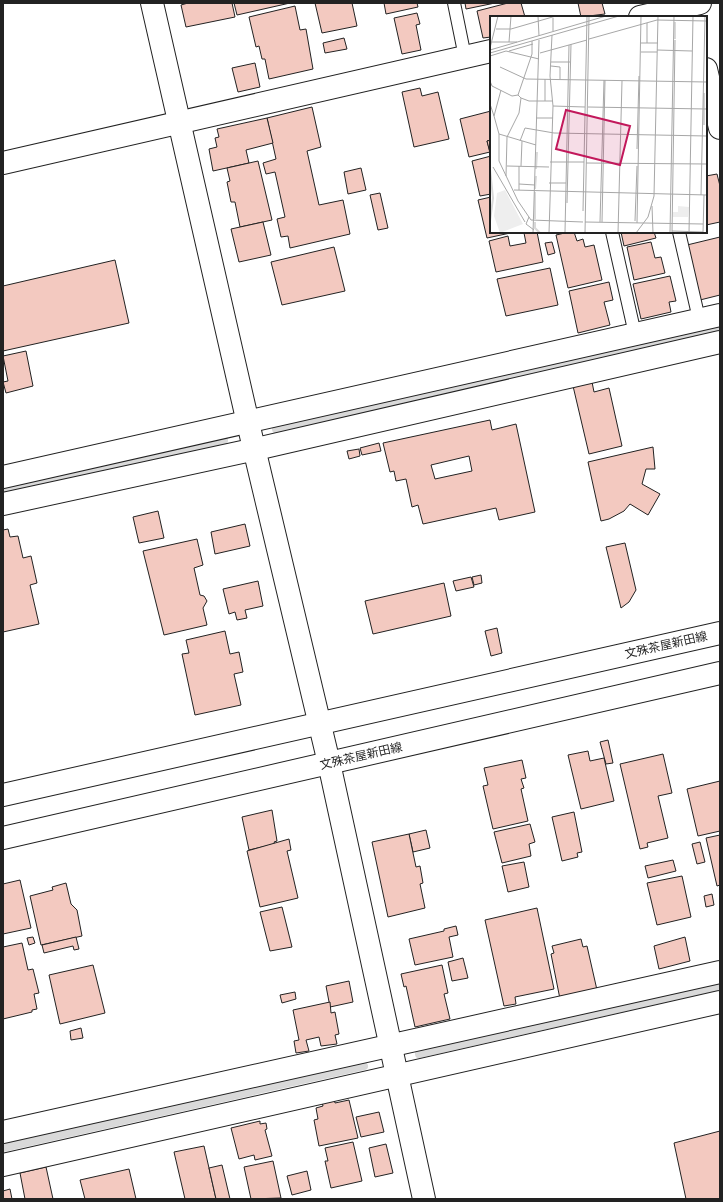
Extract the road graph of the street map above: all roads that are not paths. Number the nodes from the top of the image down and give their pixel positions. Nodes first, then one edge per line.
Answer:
1 (152, 3) edge
2 (454, 3) edge
3 (694, 7) edge
4 (645, 16) edge
5 (490, 51) edge
6 (466, 57) junction
7 (707, 73) edge
8 (180, 123) junction
9 (720, 128) edge
10 (3, 163) edge
11 (612, 233) edge
12 (679, 233) edge
13 (720, 315) edge
14 (699, 320) junction
15 (635, 334) junction
16 (720, 342) edge
17 (248, 422) junction
18 (256, 449) junction
19 (3, 477) edge
20 (3, 504) edge
21 (720, 633) edge
22 (720, 674) edge
23 (319, 724) junction
24 (329, 763) junction
25 (3, 795) edge
26 (3, 838) edge
27 (720, 972) edge
28 (720, 1002) edge
29 (390, 1046) junction
30 (397, 1074) junction
31 (3, 1132) edge
32 (3, 1165) edge
33 (424, 1199) edge

1 - 8 street
2 - 6 lane
3 - 4 street
5 - 6 street
6 - 8 street
7 - 9 street
8 - 10 street
8 - 17 street
11 - 15 lane
12 - 14 lane
13 - 14 street
14 - 15 street
15 - 17 street
16 - 18 street
17 - 18 street
17 - 19 street
18 - 20 street
18 - 23 street
21 - 23 street, 文殊茶屋新田線
22 - 24 street, 文殊茶屋新田線
23 - 24 street
23 - 25 street, 文殊茶屋新田線
24 - 26 street, 文殊茶屋新田線
24 - 29 street
27 - 29 street
28 - 30 street
29 - 30 street
29 - 31 street
30 - 32 street
30 - 33 street

